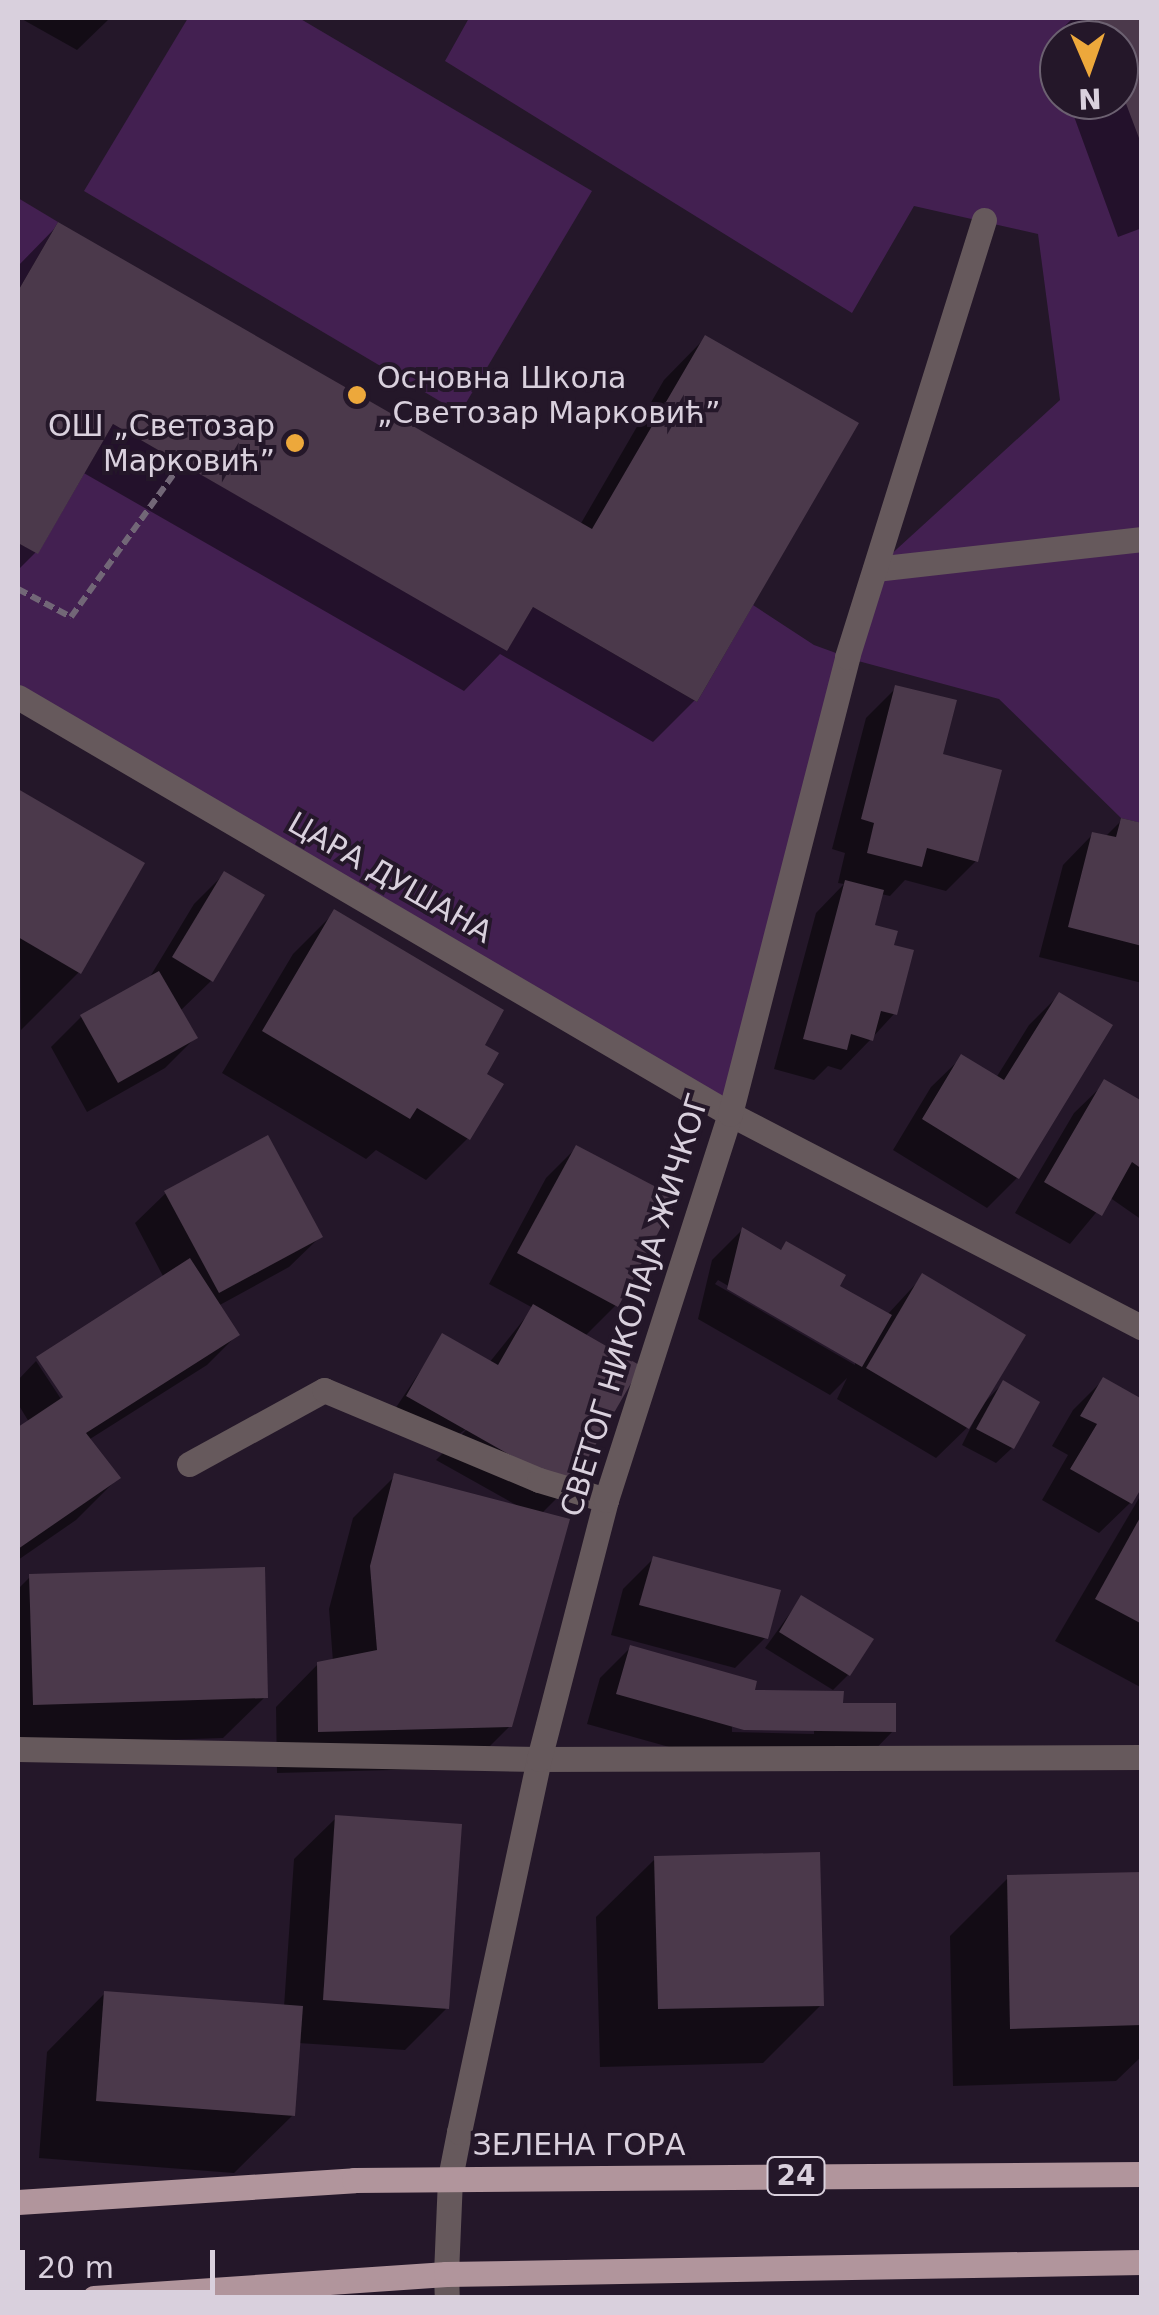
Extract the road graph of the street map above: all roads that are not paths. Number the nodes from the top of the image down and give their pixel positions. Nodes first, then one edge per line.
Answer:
1 (984, 220) dead end
2 (1142, 540) edge
3 (875, 569) junction
4 (18, 697) edge
5 (730, 1114) junction
6 (1142, 1328) edge
7 (189, 1464) dead end
8 (606, 1500) junction
9 (18, 1749) edge
10 (1142, 1757) edge
11 (539, 1759) junction
12 (1142, 2174) edge
13 (450, 2178) junction
14 (18, 2202) edge
15 (1142, 2262) edge
16 (446, 2286) edge
17 (94, 2298) edge

1 - 3 street, СВЕТОГ НИКОЛАЈА ЖИЧКОГ
2 - 3 street
3 - 5 street, СВЕТОГ НИКОЛАЈА ЖИЧКОГ
4 - 5 street, ЦАРА ДУШАНА
5 - 6 street, ЦАРА ДУШАНА
5 - 8 street, СВЕТОГ НИКОЛАЈА ЖИЧКОГ
7 - 8 street
8 - 11 street, СВЕТОГ НИКОЛАЈА ЖИЧКОГ
9 - 11 street
10 - 11 street
11 - 13 street, СВЕТОГ НИКОЛАЈА ЖИЧКОГ
12 - 13 main road, ЗЕЛЕНА ГОРА / 24
13 - 14 main road, ЗЕЛЕНА ГОРА / 24
13 - 16 street, СВЕТОГ НИКОЛАЈА ЖИЧКОГ
15 - 16 main road
16 - 17 main road

